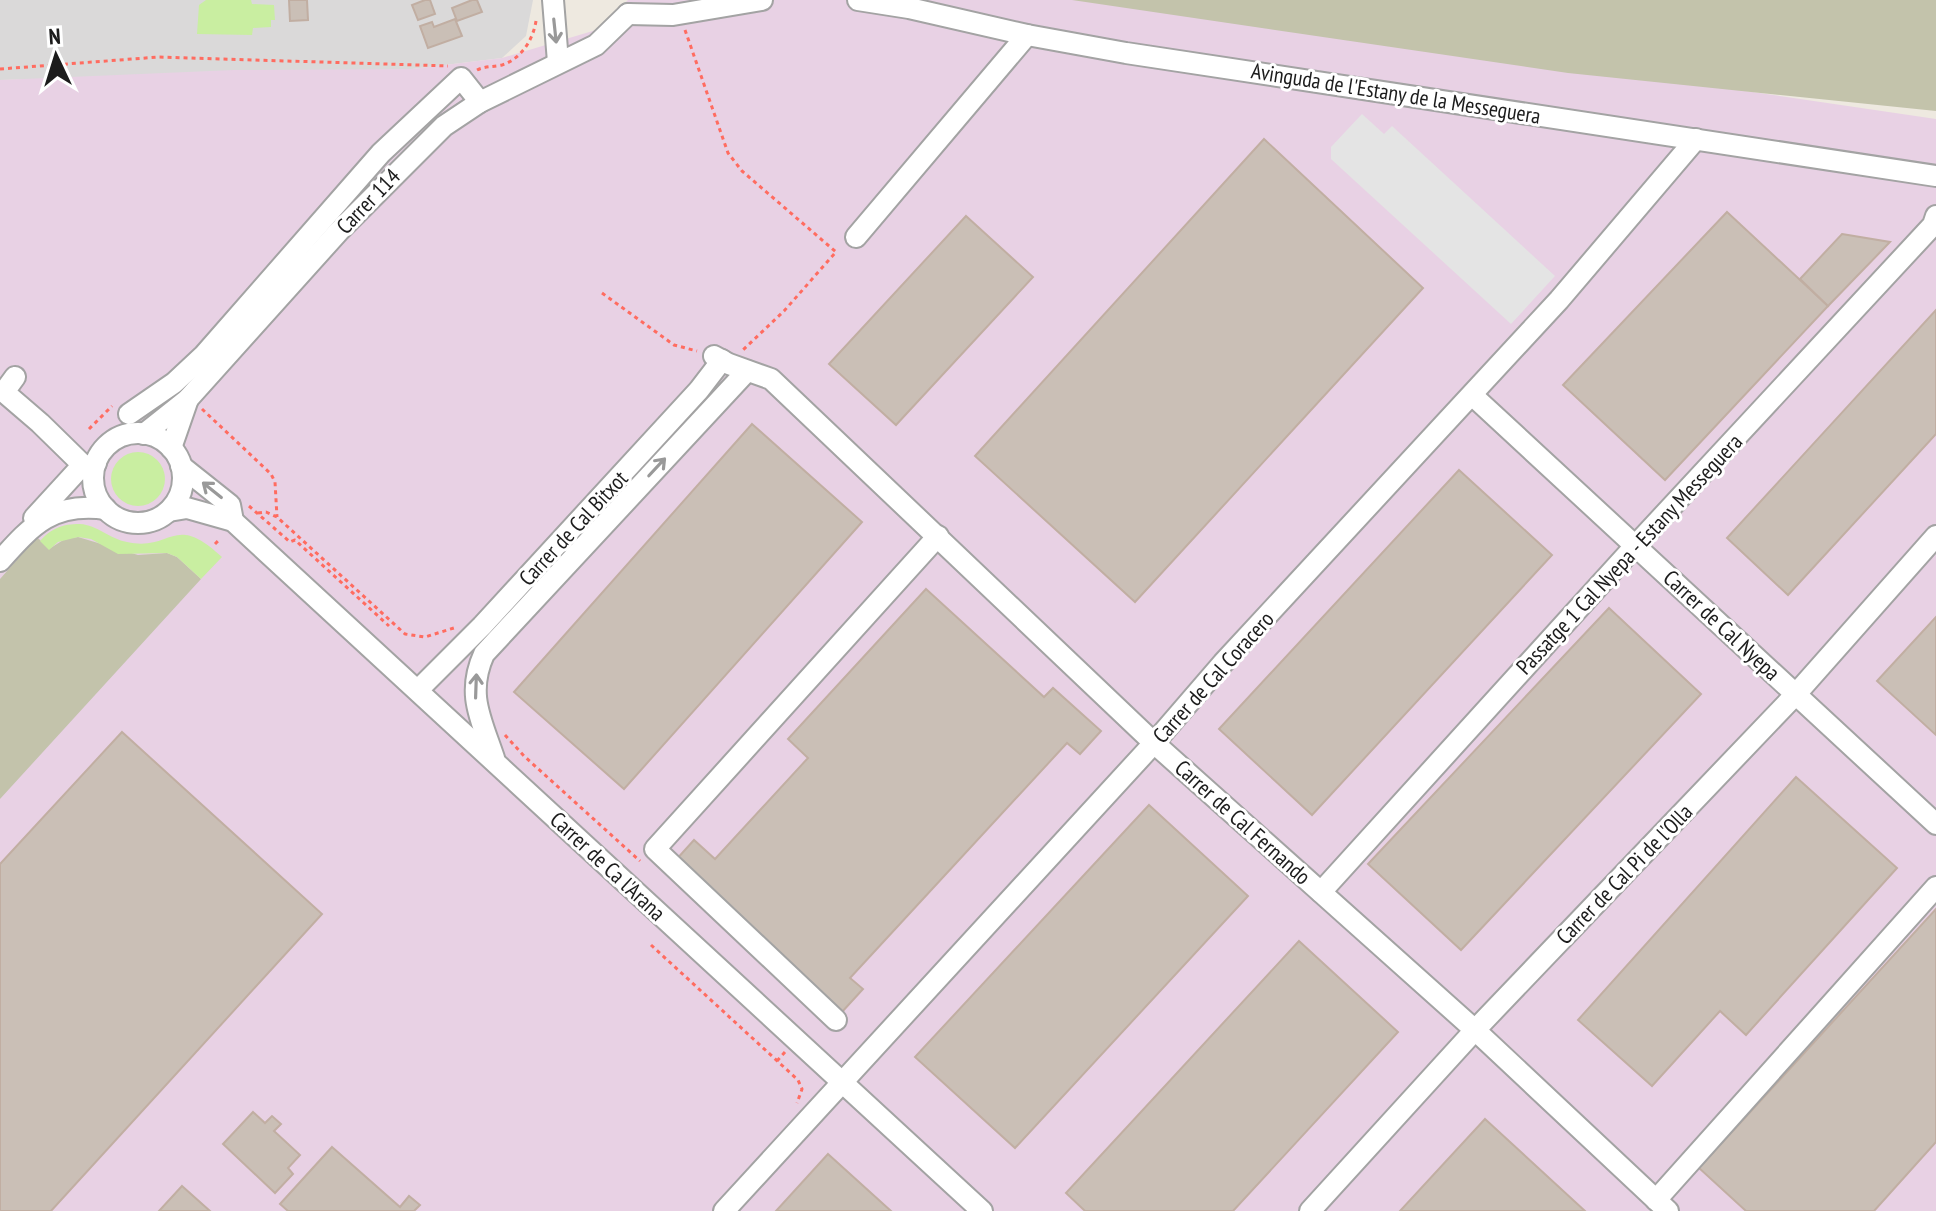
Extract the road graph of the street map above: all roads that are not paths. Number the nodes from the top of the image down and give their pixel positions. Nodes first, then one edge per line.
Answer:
1 (553, 0) edge
2 (762, 0) edge
3 (858, 0) edge
4 (628, 7) edge
5 (1027, 35) junction
6 (558, 62) junction
7 (480, 102) junction
8 (1696, 139) junction
9 (1936, 176) edge
10 (1936, 216) edge
11 (856, 237) dead end
12 (728, 363) junction
13 (15, 377) dead end
14 (1472, 395) junction
15 (196, 408) junction
16 (129, 414) road end
17 (144, 434) junction
18 (176, 457) junction
19 (90, 465) junction
20 (106, 509) junction
21 (169, 511) junction
22 (233, 521) junction
23 (26, 532) junction
24 (938, 536) junction
25 (1936, 536) edge
26 (1635, 546) junction
27 (0, 561) edge
28 (424, 694) junction
29 (1796, 694) junction
30 (1154, 743) junction
31 (495, 760) junction
32 (1936, 824) edge
33 (1936, 887) edge
34 (1321, 892) junction
35 (836, 1020) dead end
36 (1475, 1030) junction
37 (842, 1083) junction
38 (1662, 1205) edge
39 (724, 1211) edge
40 (982, 1211) edge
41 (1310, 1211) edge

1 -> 6 street
2 - 4 street
3 - 5 street, Avinguda de l'Estany de la Messeguera
4 - 6 street, Carrer 114
5 - 8 street, Avinguda de l'Estany de la Messeguera
5 - 11 street
6 - 7 street, Carrer 114
7 - 15 street, Carrer 114
7 - 16 street
8 - 9 street, Avinguda de l'Estany de la Messeguera
8 - 14 street, Carrer de Cal Coracero
10 - 26 street, Passatge 1 Cal Nyepa - Estany Messeguera
12 - 24 street, Carrer de Cal Fernando
12 - 28 street, Carrer de Cal Bitxot
31 -> 12 street
13 - 19 street
14 - 26 street, Carrer de Cal Nyepa
14 - 30 street, Carrer de Cal Coracero
15 - 17 street, Carrer 114
15 - 18 street
17 - 18 street
17 - 19 street
18 - 21 street
22 -> 18 street, Carrer de Ca l'Arana
19 - 20 street
19 - 23 street
20 - 21 street
20 - 23 street
21 - 22 street, Carrer de Ca l'Arana
22 - 28 street, Carrer de Ca l'Arana
23 - 27 street
24 - 30 street, Carrer de Cal Fernando
24 - 35 street
25 - 29 street, Carrer de Cal Pi de l'Olla
26 - 29 street, Carrer de Cal Nyepa
26 - 34 street, Passatge 1 Cal Nyepa - Estany Messeguera
28 - 31 street, Carrer de Ca l'Arana
29 - 32 street, Carrer de Cal Nyepa
29 - 36 street, Carrer de Cal Pi de l'Olla
30 - 34 street, Carrer de Cal Fernando
30 - 37 street, Carrer de Cal Coracero
31 - 37 street, Carrer de Ca l'Arana
33 - 38 street
34 - 36 street, Carrer de Cal Fernando
36 - 38 street, Carrer de Cal Fernando
36 - 41 street, Carrer de Cal Pi de l'Olla
37 - 39 street, Carrer de Cal Coracero
37 - 40 street, Carrer de Ca l'Arana

